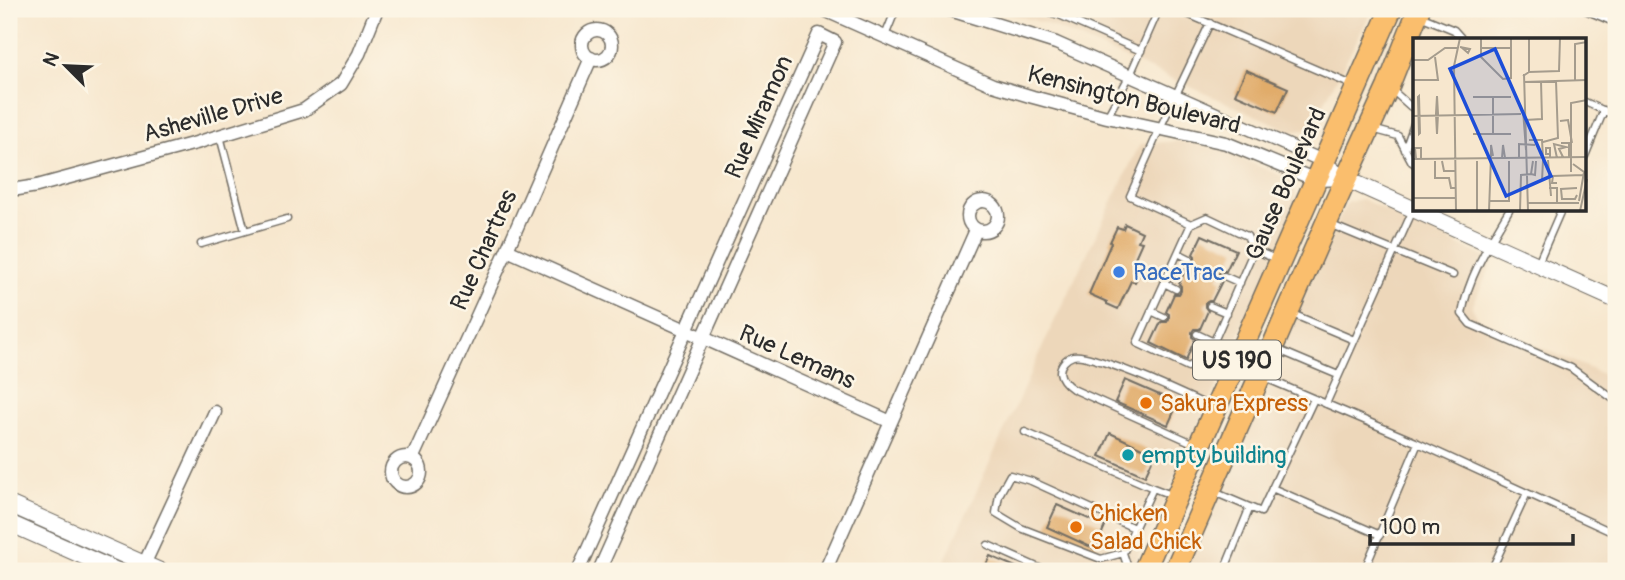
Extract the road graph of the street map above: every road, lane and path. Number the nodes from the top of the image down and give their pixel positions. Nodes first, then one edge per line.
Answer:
1 (377, 9) edge
2 (822, 9) edge
3 (896, 9) edge
4 (947, 9) edge
5 (1037, 9) edge
6 (1159, 9) edge
7 (1176, 9) edge
8 (1391, 9) edge
9 (1583, 9) edge
10 (1418, 12) edge
11 (1210, 23) junction
12 (1616, 23) edge
13 (884, 36) junction
14 (1461, 38) edge
15 (1141, 51) junction
16 (591, 58) dead end
17 (1130, 75) junction
18 (1357, 87) junction
19 (1388, 87) junction
20 (1175, 95) junction
21 (1586, 102) edge
22 (1413, 107) edge
23 (1604, 110) junction
24 (1616, 116) edge
25 (1107, 117) junction
26 (1413, 124) edge
27 (1160, 128) junction
28 (1370, 128) junction
29 (220, 136) junction
30 (1405, 150) junction
31 (1586, 154) edge
32 (1413, 163) edge
33 (1320, 171) junction
34 (1346, 179) junction
35 (9, 186) edge
36 (1413, 210) joint
37 (1417, 212) edge
38 (1508, 212) edge
39 (1560, 212) edge
40 (287, 219) dead end
41 (1327, 223) junction
42 (1191, 224) junction
43 (976, 230) dead end
44 (245, 231) junction
45 (201, 244) dead end
46 (1488, 244) junction
47 (507, 250) junction
48 (1254, 250) junction
49 (1394, 250) junction
50 (1178, 253) junction
51 (1190, 259) dead end
52 (1281, 261) junction
53 (1537, 266) junction
54 (1453, 275) dead end
55 (1224, 276) dead end
56 (1164, 283) junction
57 (1240, 283) junction
58 (1176, 289) dead end
59 (1616, 300) edge
60 (1210, 306) dead end
61 (1152, 311) junction
62 (1288, 312) junction
63 (1227, 313) junction
64 (1164, 317) dead end
65 (686, 330) junction
66 (1197, 334) dead end
67 (703, 337) junction
68 (1354, 340) junction
69 (1214, 342) junction
70 (1273, 347) junction
71 (1208, 355) junction
72 (1234, 367) junction
73 (1339, 375) junction
74 (1260, 376) junction
75 (1314, 399) junction
76 (1616, 401) edge
77 (1326, 404) junction
78 (1215, 409) junction
79 (215, 412) dead end
80 (891, 422) junction
81 (1025, 432) dead end
82 (1418, 443) junction
83 (1200, 446) junction
84 (413, 457) dead end
85 (1153, 488) junction
86 (1272, 488) junction
87 (1210, 490) junction
88 (1527, 493) junction
89 (1177, 498) junction
90 (9, 505) edge
91 (1250, 507) junction
92 (9, 523) edge
93 (1135, 528) junction
94 (1380, 534) junction
95 (1616, 534) edge
96 (988, 545) dead end
97 (1123, 553) junction
98 (142, 568) edge
99 (117, 571) edge
100 (160, 571) edge
101 (578, 571) edge
102 (599, 571) edge
103 (825, 571) edge
104 (1046, 571) edge
105 (1132, 571) edge
106 (1144, 571) edge
107 (1175, 571) edge
108 (1224, 571) edge
109 (1364, 571) edge
110 (1491, 571) edge

1 - 29 street, Asheville Drive
2 - 13 street, Kensington Boulevard
3 - 13 lane
4 - 17 street, Kensington Boulevard
5 - 15 lane
6 - 15 lane
7 - 11 lane
8 - 18 main road, Gause Boulevard / US 190
9 - 12 lane
10 - 14 lane
10 - 19 main road, US 190
11 - 18 lane
11 - 20 lane
13 - 25 street, Kensington Boulevard
15 - 17 lane
16 - 47 street, Rue Chartres
17 - 20 street, Kensington Boulevard
17 - 25 lane
18 - 33 main road, Gause Boulevard / US 190
19 - 22 lane
19 - 28 main road, US 190
20 - 27 lane
20 - 33 street, Kensington Boulevard
21 - 23 lane
23 - 24 lane
23 - 31 lane
25 - 27 street, Kensington Boulevard
26 - 30 lane
27 - 33 street, Kensington Boulevard
27 - 42 lane
28 - 30 lane
28 - 34 main road, US 190
29 - 35 street, Asheville Drive
29 - 44 lane
30 - 32 lane
33 - 34 street, Kensington Boulevard
33 - 34 street, Kensington Boulevard
33 - 52 main road, Gause Boulevard / US 190
34 - 36 street
34 - 41 main road, US 190
36 - 49 lane
37 - 46 street
38 - 46 lane
39 - 53 lane
40 - 44 lane
41 - 49 lane
41 - 62 main road, US 190
42 - 48 lane
42 - 50 lane
43 - 80 street
44 - 45 lane
46 - 53 street
46 - 76 lane
47 - 65 street, Rue Lemans
47 - 84 street, Rue Chartres
48 - 52 lane
48 - 57 lane
49 - 54 lane
49 - 68 lane
50 - 51 lane
50 - 56 lane
52 - 72 main road, Gause Boulevard / US 190
53 - 59 street
55 - 57 lane
56 - 58 lane
56 - 61 lane
57 - 63 lane
60 - 63 lane
61 - 64 lane
61 - 71 lane
62 - 68 lane
62 - 70 main road, US 190
63 - 69 lane
65 - 67 street, Rue Lemans
65 - 67 street, Rue Miramon
65 - 101 street, Rue Miramon
66 - 69 lane
67 - 80 street, Rue Lemans
67 - 102 street, Rue Miramon
68 - 73 lane
69 - 71 lane
70 - 73 lane
70 - 74 main road, US 190
71 - 72 lane
72 - 78 main road, Gause Boulevard / US 190
73 - 77 lane
74 - 75 lane
74 - 87 main road, US 190
75 - 77 lane
75 - 86 lane
77 - 82 lane
78 - 83 main road, Gause Boulevard / US 190
78 - 83 lane
79 - 98 street
80 - 103 street
81 - 85 lane
82 - 88 lane
82 - 94 lane
83 - 89 main road, Gause Boulevard / US 190
85 - 89 lane
85 - 93 lane
86 - 91 lane
86 - 94 lane
87 - 91 lane
87 - 107 main road, US 190
88 - 95 lane
88 - 110 lane
89 - 106 main road, Gause Boulevard / US 190
90 - 98 street
91 - 108 lane
92 - 99 street
93 - 97 lane
93 - 97 lane
94 - 109 lane
96 - 104 lane
97 - 105 lane
98 - 100 street

